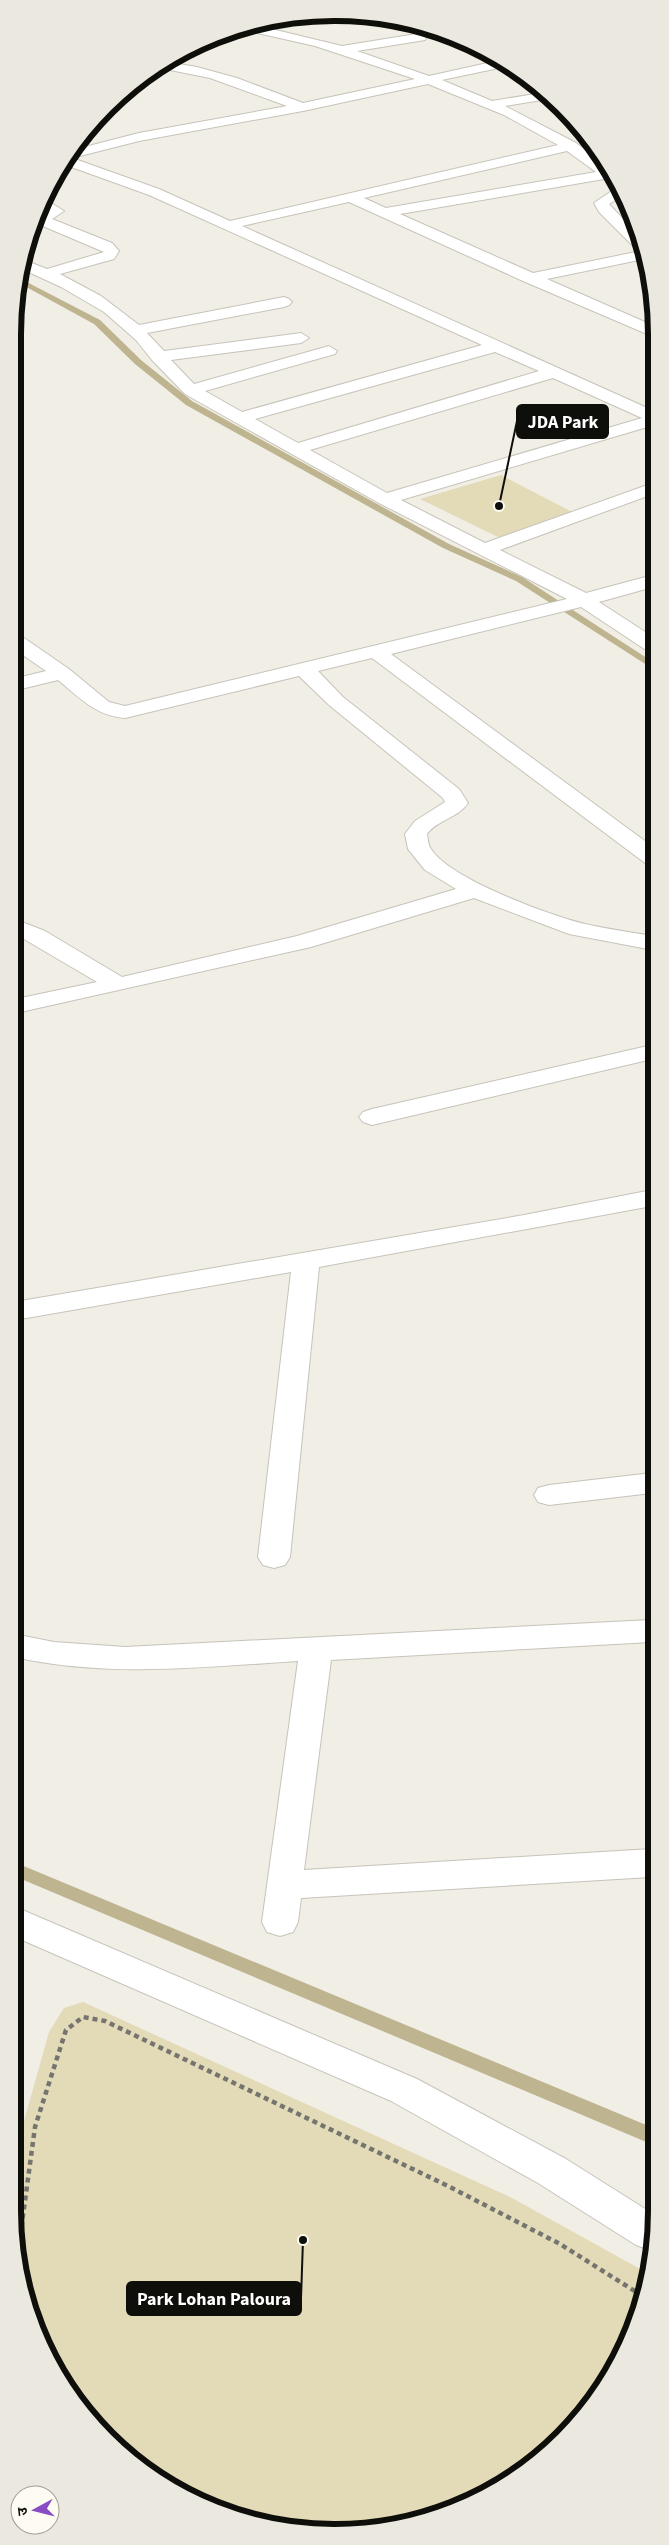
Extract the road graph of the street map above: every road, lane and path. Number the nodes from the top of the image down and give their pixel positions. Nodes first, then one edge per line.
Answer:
1 (261, 30) edge
2 (422, 34) edge
3 (342, 50) junction
4 (494, 65) edge
5 (173, 66) edge
6 (428, 80) junction
7 (539, 97) edge
8 (490, 105) junction
9 (303, 107) junction
10 (571, 146) junction
11 (80, 152) edge
12 (72, 163) edge
13 (601, 169) edge
14 (606, 179) edge
15 (614, 195) edge
16 (350, 197) junction
17 (49, 207) edge
18 (386, 212) junction
19 (625, 224) edge
20 (230, 226) junction
21 (638, 256) edge
22 (29, 267) edge
23 (45, 274) junction
24 (528, 278) junction
25 (284, 302) dead end
26 (648, 329) edge
27 (136, 330) junction
28 (302, 338) dead end
29 (494, 347) junction
30 (330, 351) dead end
31 (158, 357) junction
32 (551, 373) junction
33 (191, 390) junction
34 (648, 416) edge
35 (239, 418) junction
36 (648, 421) edge
37 (295, 449) junction
38 (648, 490) edge
39 (385, 499) junction
40 (485, 550) junction
41 (648, 582) edge
42 (580, 601) junction
43 (648, 643) edge
44 (21, 644) edge
45 (376, 652) junction
46 (305, 670) junction
47 (62, 673) junction
48 (21, 683) edge
49 (648, 854) edge
50 (474, 891) junction
51 (21, 929) edge
52 (648, 942) edge
53 (118, 985) junction
54 (21, 1005) edge
55 (648, 1053) edge
56 (372, 1117) dead end
57 (648, 1199) edge
58 (306, 1261) junction
59 (21, 1310) edge
60 (648, 1483) edge
61 (549, 1495) dead end
62 (274, 1557) dead end
63 (648, 1631) edge
64 (21, 1647) edge
65 (316, 1650) junction
66 (648, 1863) edge
67 (284, 1885) junction
68 (280, 1922) dead end
69 (21, 1923) edge
70 (22, 2225) edge
71 (647, 2231) edge
72 (637, 2292) edge

1 - 3 street
2 - 3 street
3 - 6 street
4 - 6 street
5 - 9 street
6 - 8 street
6 - 9 street
7 - 8 street
8 - 10 street
9 - 11 street
10 - 13 street
10 - 16 street
12 - 20 street
14 - 18 street
15 - 19 street
16 - 18 street
16 - 20 street
17 - 23 street
18 - 24 street
20 - 29 street
21 - 24 street
22 - 23 street
23 - 27 street
24 - 26 street
25 - 27 street
27 - 31 street
28 - 31 street
29 - 32 street
29 - 35 street
30 - 33 street
31 - 33 street
32 - 34 street
32 - 37 street
33 - 35 street
35 - 37 street
36 - 39 street
37 - 39 street
38 - 40 street
39 - 40 street
40 - 42 street
41 - 42 street
42 - 43 street
42 - 45 street
44 - 47 street
45 - 46 street
45 - 49 street
46 - 47 street
46 - 50 street
47 - 48 street
50 - 52 street
50 - 53 street
51 - 53 street
53 - 54 street
55 - 56 street
57 - 58 street
58 - 59 street
58 - 62 street
60 - 61 street
63 - 65 street
64 - 65 street
65 - 67 street
66 - 67 street
67 - 68 street
69 - 71 street
70 - 72 path

